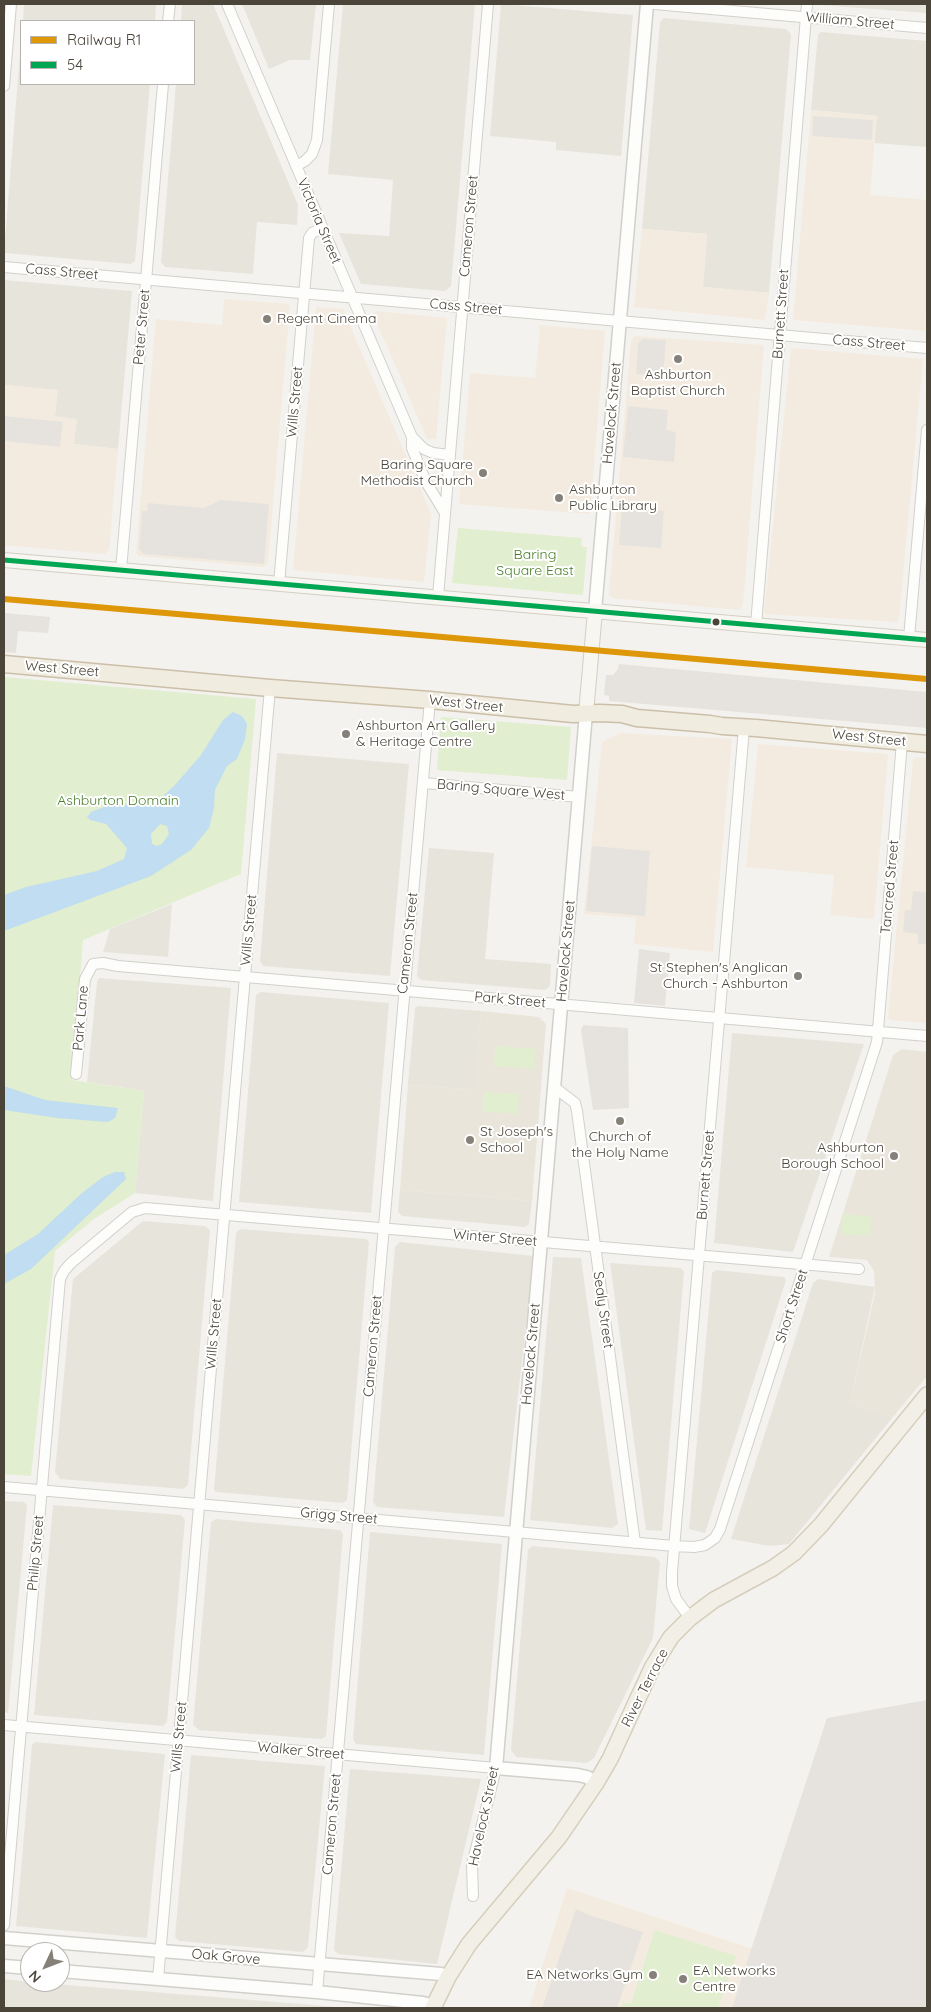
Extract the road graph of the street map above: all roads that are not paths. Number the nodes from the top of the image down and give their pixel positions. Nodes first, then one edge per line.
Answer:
1 (11, 4) edge
2 (170, 4) edge
3 (227, 4) edge
4 (329, 4) edge
5 (488, 4) edge
6 (647, 4) edge
7 (654, 4) edge
8 (807, 4) edge
9 (806, 17) junction
10 (168, 20) edge
11 (927, 28) edge
12 (163, 85) edge
13 (4, 86) edge
14 (296, 166) junction
15 (322, 228) junction
16 (4, 266) edge
17 (147, 279) junction
18 (304, 292) junction
19 (352, 297) junction
20 (462, 306) junction
21 (620, 321) junction
22 (780, 335) junction
23 (927, 348) edge
24 (927, 430) edge
25 (412, 437) junction
26 (433, 453) junction
27 (450, 455) junction
28 (421, 470) junction
29 (445, 513) junction
30 (4, 560) edge
31 (121, 570) junction
32 (279, 584) junction
33 (438, 597) junction
34 (596, 611) junction
35 (756, 625) junction
36 (909, 638) junction
37 (927, 640) edge
38 (4, 664) edge
39 (270, 688) junction
40 (430, 700) junction
41 (586, 713) junction
42 (744, 728) junction
43 (902, 742) junction
44 (927, 744) edge
45 (424, 783) junction
46 (579, 797) junction
47 (93, 964) joint
48 (245, 977) junction
49 (403, 991) junction
50 (561, 1005) junction
51 (720, 1018) junction
52 (878, 1032) junction
53 (927, 1036) edge
54 (76, 1074) dead end
55 (554, 1088) junction
56 (132, 1212) joint
57 (224, 1214) junction
58 (383, 1228) junction
59 (541, 1242) junction
60 (594, 1246) junction
61 (699, 1255) junction
62 (805, 1265) junction
63 (859, 1269) dead end
64 (927, 1395) edge
65 (4, 1487) edge
66 (41, 1490) junction
67 (199, 1504) junction
68 (358, 1518) junction
69 (516, 1531) junction
70 (635, 1543) junction
71 (674, 1546) junction
72 (690, 1618) junction
73 (4, 1726) edge
74 (21, 1727) junction
75 (179, 1741) junction
76 (338, 1754) junction
77 (496, 1768) junction
78 (596, 1782) junction
79 (473, 1896) dead end
80 (4, 1925) edge
81 (4, 1938) edge
82 (160, 1952) junction
83 (320, 1964) junction
84 (4, 1966) edge
85 (20, 1967) edge
86 (70, 1972) edge
87 (448, 1977) junction
88 (158, 1979) junction
89 (317, 1992) junction
90 (433, 2007) edge

1 - 13 street
2 - 10 street
3 - 14 street, Victoria Street
4 - 14 street
5 - 20 street, Cameron Street
6 - 21 street, Havelock Street
7 - 9 street, William Street
8 - 9 street, Burnett Street
9 - 11 street, William Street
9 - 22 street, Burnett Street
12 - 17 street, Peter Street
14 - 15 street, Victoria Street
15 - 18 street, Wills Street
15 - 19 street, Victoria Street
16 - 17 street, Cass Street
17 - 18 street, Cass Street
17 - 31 street, Peter Street
18 - 19 street, Cass Street
18 - 32 street, Wills Street
19 - 20 street, Cass Street
19 - 25 street, Victoria Street
20 - 21 street, Cass Street
20 - 27 street, Cameron Street
21 - 22 street, Cass Street
21 - 34 street, Havelock Street
22 - 23 street, Cass Street
22 - 35 street, Burnett Street
24 - 36 street
25 - 26 street, Victoria Street
25 - 28 street, Victoria Street
26 - 27 street
26 - 28 street
27 - 29 street, Cameron Street
28 - 29 street, Victoria Street
29 - 33 street, Cameron Street
30 - 31 main road
31 - 32 main road
32 - 33 main road
33 - 34 main road
34 - 35 main road
34 - 41 main road, Havelock Street
35 - 36 main road
36 - 37 main road
38 - 39 highway, West Street
39 - 40 highway, West Street
39 - 48 street, Wills Street
40 - 41 highway, West Street
40 - 45 street, Cameron Street
41 - 42 highway, West Street
41 - 46 street, Havelock Street
42 - 43 highway, West Street
42 - 51 street, Burnett Street
43 - 44 highway, West Street
43 - 52 street, Tancred Street
45 - 46 street, Baring Square West
45 - 49 street, Cameron Street
46 - 50 street, Havelock Street
47 - 48 street, Park Street
47 - 54 street, Park Lane
48 - 49 street, Park Street
48 - 57 street, Wills Street
49 - 50 street, Park Street
49 - 58 street, Cameron Street
50 - 51 street, Park Street
50 - 55 street, Havelock Street
51 - 52 street, Park Street
51 - 61 street, Burnett Street
52 - 53 street, Park Street
52 - 62 street, Short Street
55 - 59 street, Havelock Street
55 - 60 street, Sealy Street
56 - 57 street, Winter Street
56 - 66 street, Philip Street
57 - 58 street, Winter Street
57 - 67 street, Wills Street
58 - 59 street, Winter Street
58 - 68 street, Cameron Street
59 - 60 street, Winter Street
59 - 69 street, Havelock Street
60 - 61 street, Winter Street
60 - 70 street, Sealy Street
61 - 62 street, Winter Street
61 - 71 street, Burnett Street
62 - 63 street, Winter Street
62 - 71 street, Short Street
64 - 72 main road, River Terrace
65 - 66 street, Grigg Street
66 - 67 street, Grigg Street
66 - 74 street, Philip Street
67 - 68 street, Grigg Street
67 - 75 street, Wills Street
68 - 69 street, Grigg Street
68 - 76 street, Cameron Street
69 - 70 street, Grigg Street
69 - 77 street, Havelock Street
70 - 71 street, Grigg Street
71 - 72 street, Burnett Street
72 - 78 main road, River Terrace
73 - 74 street, Walker Street
74 - 75 street, Walker Street
74 - 80 street, Philip Street
75 - 76 street, Walker Street
75 - 82 street, Wills Street
76 - 77 street, Walker Street
76 - 83 street, Cameron Street
77 - 78 street, Walker Street
77 - 79 street, Havelock Street
78 - 87 main road, River Terrace
81 - 82 street, Oak Grove
82 - 83 street, Oak Grove
82 - 88 street, Wills Street
83 - 87 street, Oak Grove
83 - 89 street, Cameron Street
84 - 85 street
86 - 88 street, Oak Grove
87 - 90 main road, River Terrace
88 - 89 street, Oak Grove
89 - 90 street, Oak Grove

